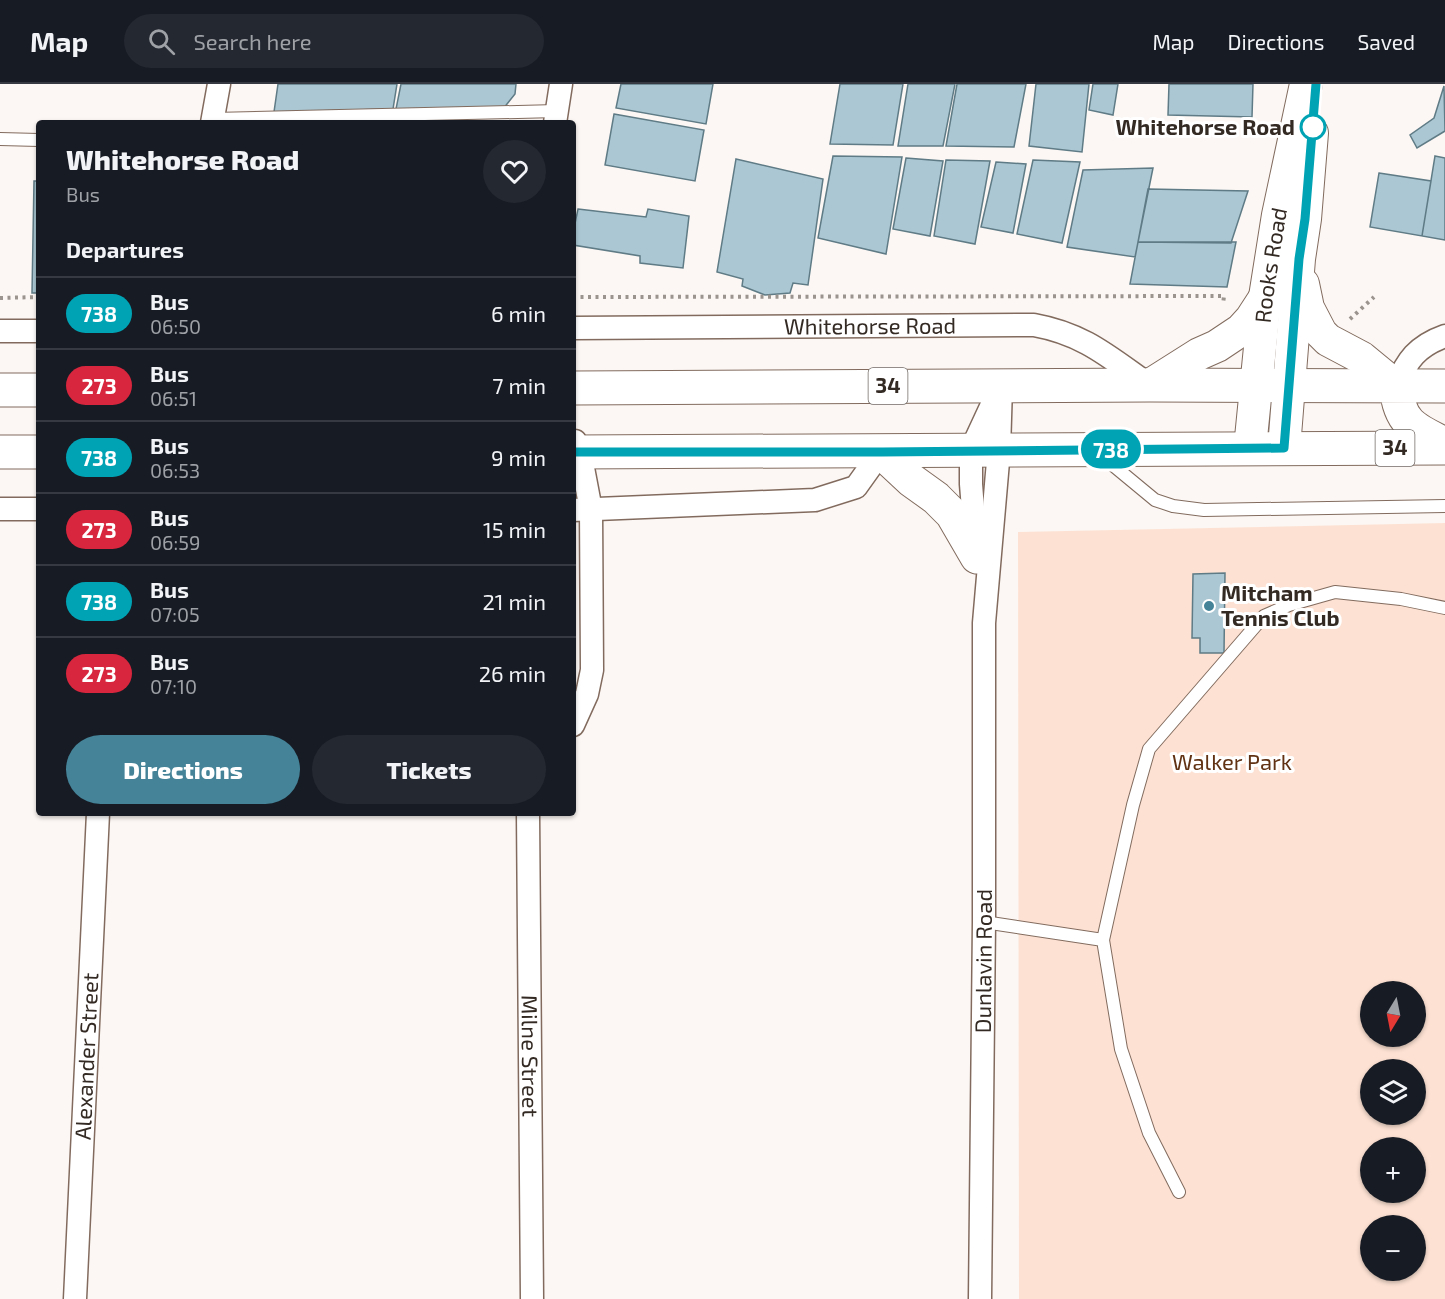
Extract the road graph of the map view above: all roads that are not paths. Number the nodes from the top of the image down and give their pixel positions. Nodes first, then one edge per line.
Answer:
1 (219, 84) edge
2 (561, 84) edge
3 (1306, 84) edge
4 (1317, 84) edge
5 (556, 117) edge
6 (213, 120) edge
7 (299, 120) edge
8 (0, 139) edge
9 (36, 140) edge
10 (1299, 259) junction
11 (1265, 297) junction
12 (576, 328) edge
13 (0, 331) edge
14 (36, 331) edge
15 (1445, 336) edge
16 (1149, 385) junction
17 (1001, 386) junction
18 (1255, 386) junction
19 (1288, 386) junction
20 (1396, 386) junction
21 (1445, 386) edge
22 (576, 388) edge
23 (0, 390) edge
24 (36, 390) edge
25 (1445, 446) edge
26 (576, 447) edge
27 (1250, 448) junction
28 (1284, 448) junction
29 (1092, 449) junction
30 (985, 450) junction
31 (0, 452) edge
32 (36, 452) edge
33 (882, 452) junction
34 (576, 456) edge
35 (1445, 506) edge
36 (0, 509) edge
37 (36, 509) edge
38 (582, 510) edge
39 (977, 556) junction
40 (1445, 608) edge
41 (984, 623) junction
42 (576, 718) edge
43 (98, 816) edge
44 (528, 816) edge
45 (984, 922) junction
46 (1103, 940) junction
47 (1179, 1192) dead end
48 (75, 1299) edge
49 (532, 1299) edge
50 (980, 1299) edge

1 - 6 street
2 - 5 street
3 - 11 street, Rooks Road
4 - 10 street, Rooks Road
5 - 7 lane
8 - 9 lane
10 - 19 street, Rooks Road
10 - 20 street
11 - 16 street
11 - 18 street, Rooks Road
12 - 16 street, Whitehorse Road
13 - 14 street
15 - 20 street
16 - 17 highway, 34
16 - 18 highway, 34
17 - 22 highway, 34
17 - 30 street, Dunlavin Road
18 - 19 highway, 34
18 - 27 street, Rooks Road
19 - 20 highway, 34
19 - 28 street, Rooks Road
20 - 21 highway, 34
20 - 25 highway
23 - 24 highway
25 - 28 highway, 34
26 - 33 highway, 34
27 - 28 highway, 34
27 - 29 highway, 34
29 - 30 highway, 34
29 - 35 lane
30 - 33 highway, 34
30 - 39 street, Dunlavin Road
30 - 41 street, Dunlavin Road
31 - 32 highway
33 - 38 street
33 - 39 highway
34 - 38 street
36 - 37 street
38 - 42 street
39 - 41 street, Dunlavin Road
40 - 46 lane
41 - 45 street, Dunlavin Road
43 - 48 street, Alexander Street
44 - 49 street, Milne Street
45 - 46 lane
45 - 50 street, Dunlavin Road
46 - 47 lane

